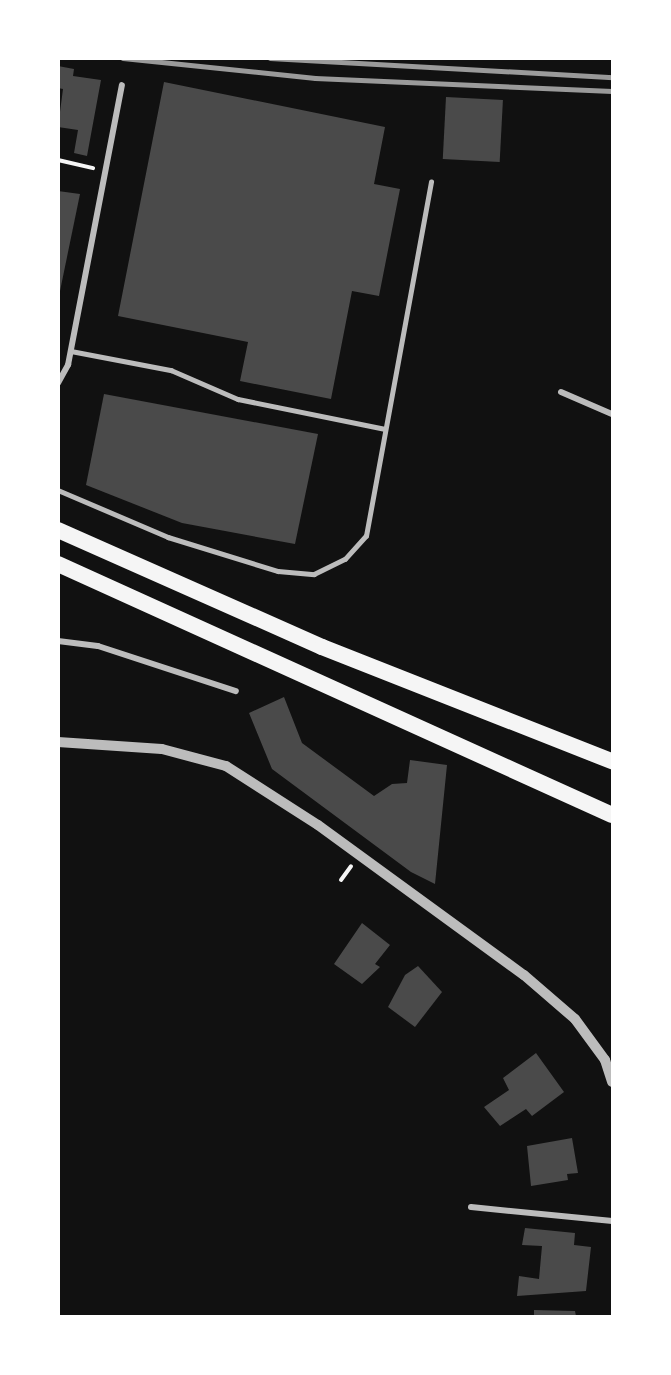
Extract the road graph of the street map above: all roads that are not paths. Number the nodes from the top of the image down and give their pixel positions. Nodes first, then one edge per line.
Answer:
1 (122, 85) dead end
2 (431, 182) dead end
3 (71, 351) junction
4 (58, 382) edge
5 (561, 392) dead end
6 (612, 414) edge
7 (385, 429) junction
8 (58, 490) edge
9 (58, 530) edge
10 (58, 564) edge
11 (58, 641) edge
12 (237, 691) dead end
13 (58, 742) edge
14 (612, 761) edge
15 (612, 815) edge
16 (612, 1082) edge
17 (471, 1208) dead end
18 (612, 1221) edge

1 - 3 street
2 - 7 lane
3 - 4 street
3 - 7 lane
5 - 6 street
7 - 8 lane
9 - 14 highway
10 - 15 highway
11 - 12 street
13 - 16 street
17 - 18 street

